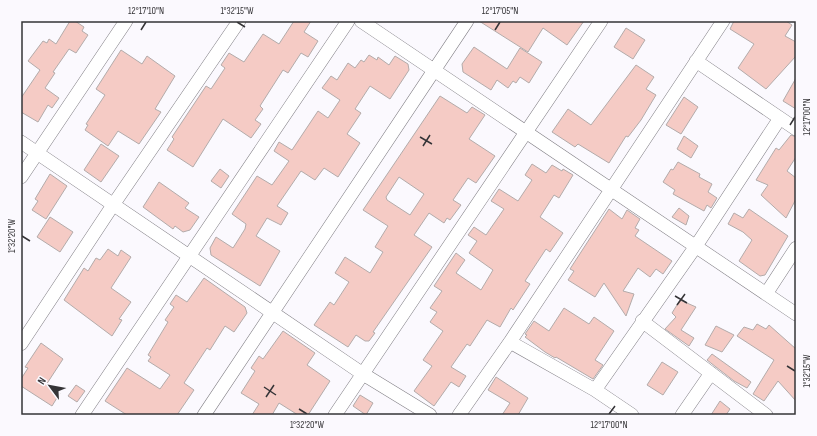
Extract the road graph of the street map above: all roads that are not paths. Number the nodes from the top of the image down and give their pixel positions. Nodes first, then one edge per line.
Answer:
1 (126, 21) edge
2 (239, 21) edge
3 (348, 21) edge
4 (361, 21) edge
5 (467, 21) edge
6 (601, 21) edge
7 (723, 21) edge
8 (696, 61) junction
9 (434, 70) junction
10 (780, 118) junction
11 (796, 129) edge
12 (527, 133) junction
13 (21, 142) edge
14 (37, 153) junction
15 (21, 177) edge
16 (611, 189) junction
17 (113, 205) junction
18 (696, 246) junction
19 (796, 248) edge
20 (189, 256) junction
21 (766, 294) junction
22 (274, 313) junction
23 (796, 314) edge
24 (642, 321) junction
25 (510, 342) junction
26 (21, 344) edge
27 (711, 373) junction
28 (363, 374) junction
29 (595, 390) junction
30 (82, 415) edge
31 (204, 415) edge
32 (335, 415) edge
33 (430, 415) edge
34 (459, 415) edge
35 (632, 415) edge
36 (682, 415) edge
37 (766, 415) edge

1 - 14 street
2 - 17 street
3 - 20 street
4 - 9 street
5 - 9 street
6 - 12 street
7 - 8 street
8 - 10 street
8 - 16 street
9 - 12 street
9 - 22 street
10 - 11 street
10 - 18 street
12 - 16 street
12 - 28 street
13 - 14 street
14 - 15 street
14 - 17 street
16 - 18 street
16 - 25 street
17 - 20 street
17 - 26 street
18 - 21 street
18 - 24 street
19 - 21 street
20 - 22 street
20 - 30 street
21 - 23 street
22 - 28 street
22 - 31 street
24 - 27 street
24 - 29 street
25 - 29 street
25 - 34 street
27 - 36 street
27 - 37 street
28 - 32 street
28 - 33 street
29 - 35 street

